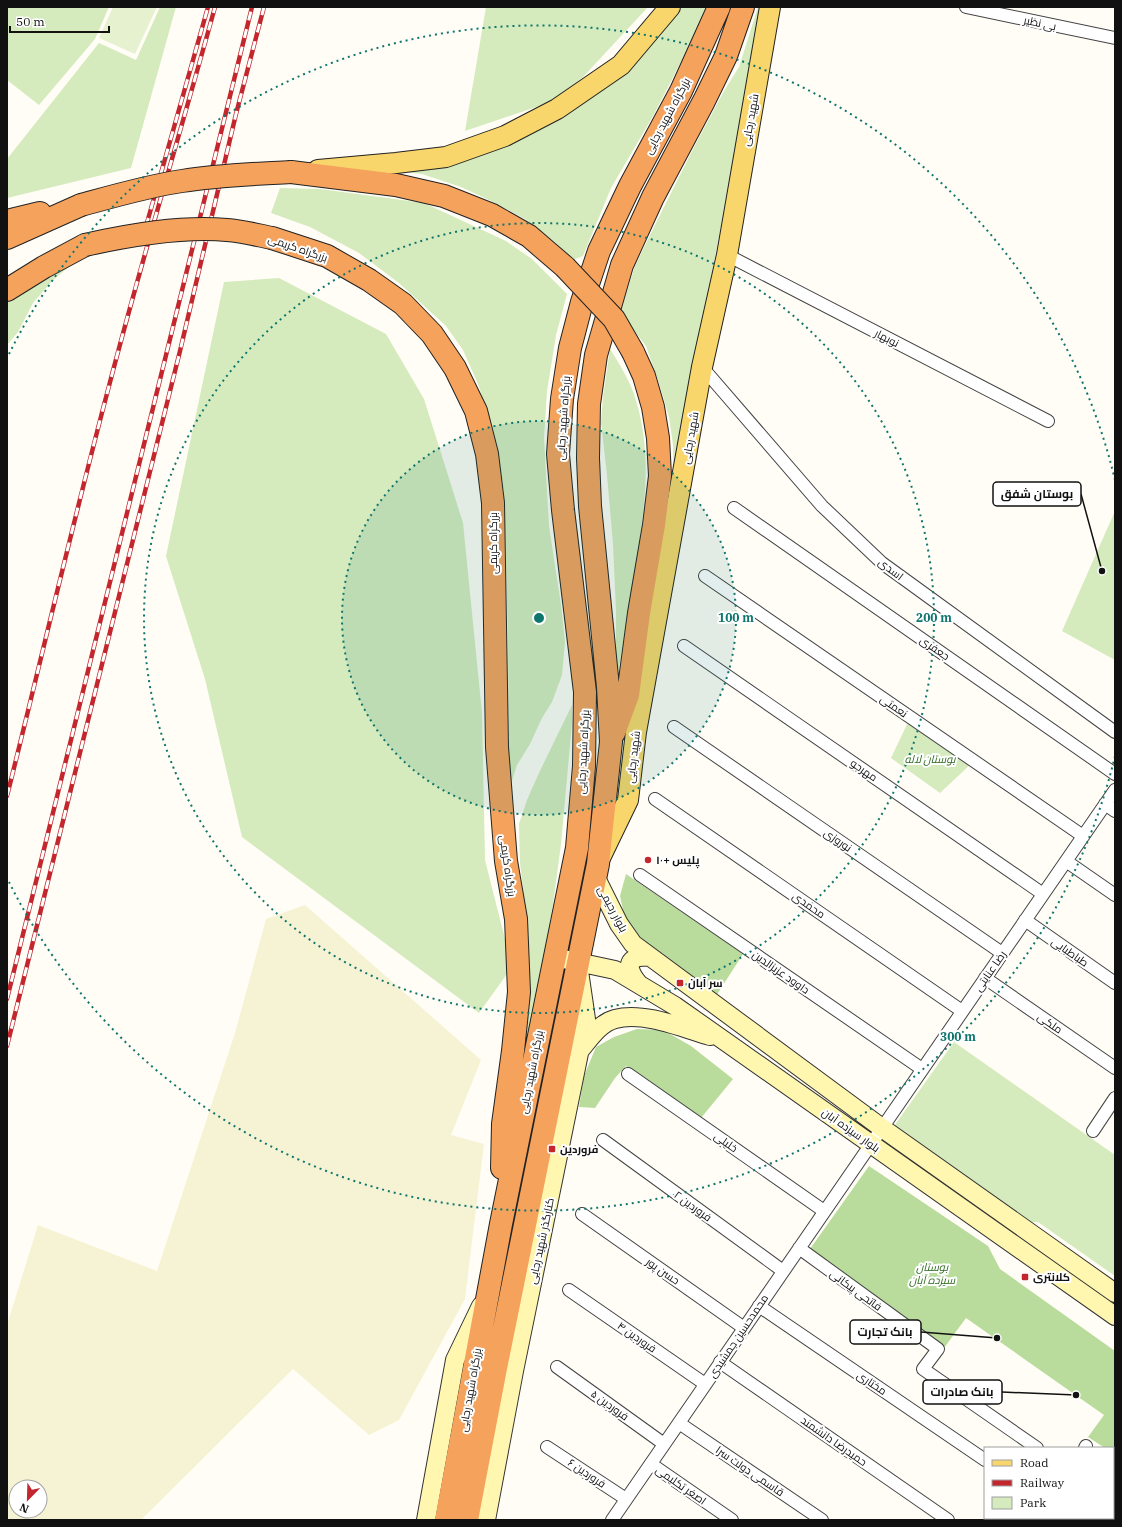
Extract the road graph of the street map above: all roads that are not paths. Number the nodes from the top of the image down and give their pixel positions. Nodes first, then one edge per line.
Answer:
1 (670, 7) edge
2 (719, 7) edge
3 (743, 7) edge
4 (770, 7) edge
5 (966, 7) edge
6 (1115, 38) edge
7 (291, 172) junction
8 (81, 205) junction
9 (7, 220) edge
10 (7, 238) edge
11 (85, 245) junction
12 (727, 255) junction
13 (7, 273) edge
14 (7, 290) edge
15 (702, 367) junction
16 (1048, 421) dead end
17 (734, 508) dead end
18 (705, 576) dead end
19 (684, 646) dead end
20 (674, 727) dead end
21 (1115, 732) edge
22 (611, 742) junction
23 (1115, 774) edge
24 (1115, 790) edge
25 (655, 799) dead end
26 (1110, 808) edge
27 (1083, 836) junction
28 (1066, 860) junction
29 (597, 870) junction
30 (640, 875) dead end
31 (1043, 894) junction
32 (1115, 895) edge
33 (1025, 920) junction
34 (1002, 953) junction
35 (554, 957) junction
36 (650, 957) junction
37 (578, 962) junction
38 (986, 978) junction
39 (638, 983) junction
40 (1115, 983) edge
41 (962, 1011) junction
42 (724, 1040) junction
43 (579, 1052) junction
44 (1115, 1068) edge
45 (922, 1069) junction
46 (628, 1074) dead end
47 (1115, 1098) edge
48 (882, 1128) junction
49 (1093, 1131) dead end
50 (603, 1140) dead end
51 (867, 1148) junction
52 (824, 1211) junction
53 (582, 1214) dead end
54 (501, 1224) junction
55 (799, 1248) junction
56 (783, 1271) junction
57 (489, 1289) junction
58 (569, 1290) dead end
59 (1115, 1293) edge
60 (759, 1306) junction
61 (1115, 1316) edge
62 (744, 1328) junction
63 (720, 1362) junction
64 (557, 1367) dead end
65 (705, 1384) junction
66 (679, 1423) junction
67 (664, 1444) junction
68 (547, 1447) dead end
69 (1036, 1447) edge
70 (984, 1459) edge
71 (651, 1464) junction
72 (626, 1499) junction
73 (426, 1520) edge
74 (446, 1520) edge
75 (467, 1520) edge
76 (486, 1520) edge
77 (612, 1520) edge
78 (732, 1520) edge
79 (822, 1520) edge
80 (948, 1520) edge

1 - 7 main road
2 - 35 highway, بزرگراه شهید رجایی
3 - 22 highway, بزرگراه شهید رجایی
4 - 12 main road, شهید رجایی
5 - 6 street, بی نظیر
7 - 8 highway, bridge
7 - 22 highway, bridge
8 - 9 highway
8 - 10 highway
11 - 13 highway, بزرگراه کریمی
11 - 14 highway
11 - 54 highway, بزرگراه کریمی, bridge
12 - 15 main road, شهید رجایی
12 - 16 street, نوبهار
15 - 21 street, اسدی
15 - 29 main road, شهید رجایی
17 - 23 street, جعفری
18 - 27 street, نعمتی
19 - 31 street, مهرجو
20 - 34 street, نوروزی
22 - 29 highway, بزرگراه شهید رجایی
24 - 26 street, رضا عنایتی
25 - 41 street, محمدی
26 - 27 street, رضا عنایتی
27 - 28 street, رضا عنایتی
28 - 31 street, رضا عنایتی
28 - 32 street
29 - 36 main road, بلوار رحیمی
29 - 37 highway, بزرگراه شهید رجایی
30 - 45 street, داوود عزیزالدین
31 - 33 street, رضا عنایتی
33 - 34 street, رضا عنایتی
33 - 40 street, طباطبایی
34 - 38 street, رضا عنایتی
35 - 37 main road
35 - 54 highway, بزرگراه شهید رجایی
36 - 39 main road
36 - 48 main road, بلوار سیزده آبان
37 - 39 main road, بلوار سیزده آبان
37 - 43 main road, کنارگذر شهید رجایی
37 - 75 highway, بزرگراه شهید رجایی
38 - 41 street, رضا عنایتی
38 - 44 street, ملکی
39 - 42 main road, بلوار سیزده آبان
41 - 45 street, رضا عنایتی
42 - 43 main road
42 - 51 main road, بلوار سیزده آبان
43 - 76 main road, کنارگذر شهید رجایی
45 - 48 street, رضا عنایتی
46 - 52 street, خلیلی
47 - 49 street
48 - 51 street, رضا عنایتی
48 - 59 main road, بلوار سیزده آبان
50 - 56 street, فروردین ۲
51 - 52 street, محمدحسین جمشیدی
51 - 61 main road, بلوار سیزده آبان
52 - 55 street, محمدحسین جمشیدی
53 - 62 street, حسن پور
54 - 57 highway, بزرگراه شهید رجایی
55 - 56 street, محمدحسین جمشیدی
55 - 69 street, فاتحی پیکانی
56 - 60 street, محمدحسین جمشیدی
57 - 73 main road
57 - 74 highway, بزرگراه شهید رجایی
58 - 65 street, فروردین ۴
60 - 62 street, محمدحسین جمشیدی
60 - 70 street, مختاری
62 - 63 street, محمدحسین جمشیدی
63 - 65 street, محمدحسین جمشیدی
63 - 80 street, حمیدرضا دانشمند
64 - 67 street, فروردین ۵
65 - 66 street, محمدحسین جمشیدی
66 - 67 street, محمدحسین جمشیدی
66 - 79 street, قاسمی دولت سرا
67 - 71 street, محمدحسین جمشیدی
68 - 72 street, فروردین ۶
71 - 72 street, محمدحسین جمشیدی
71 - 78 street, اصغر تکلیمی
72 - 77 street, محمدحسین جمشیدی

